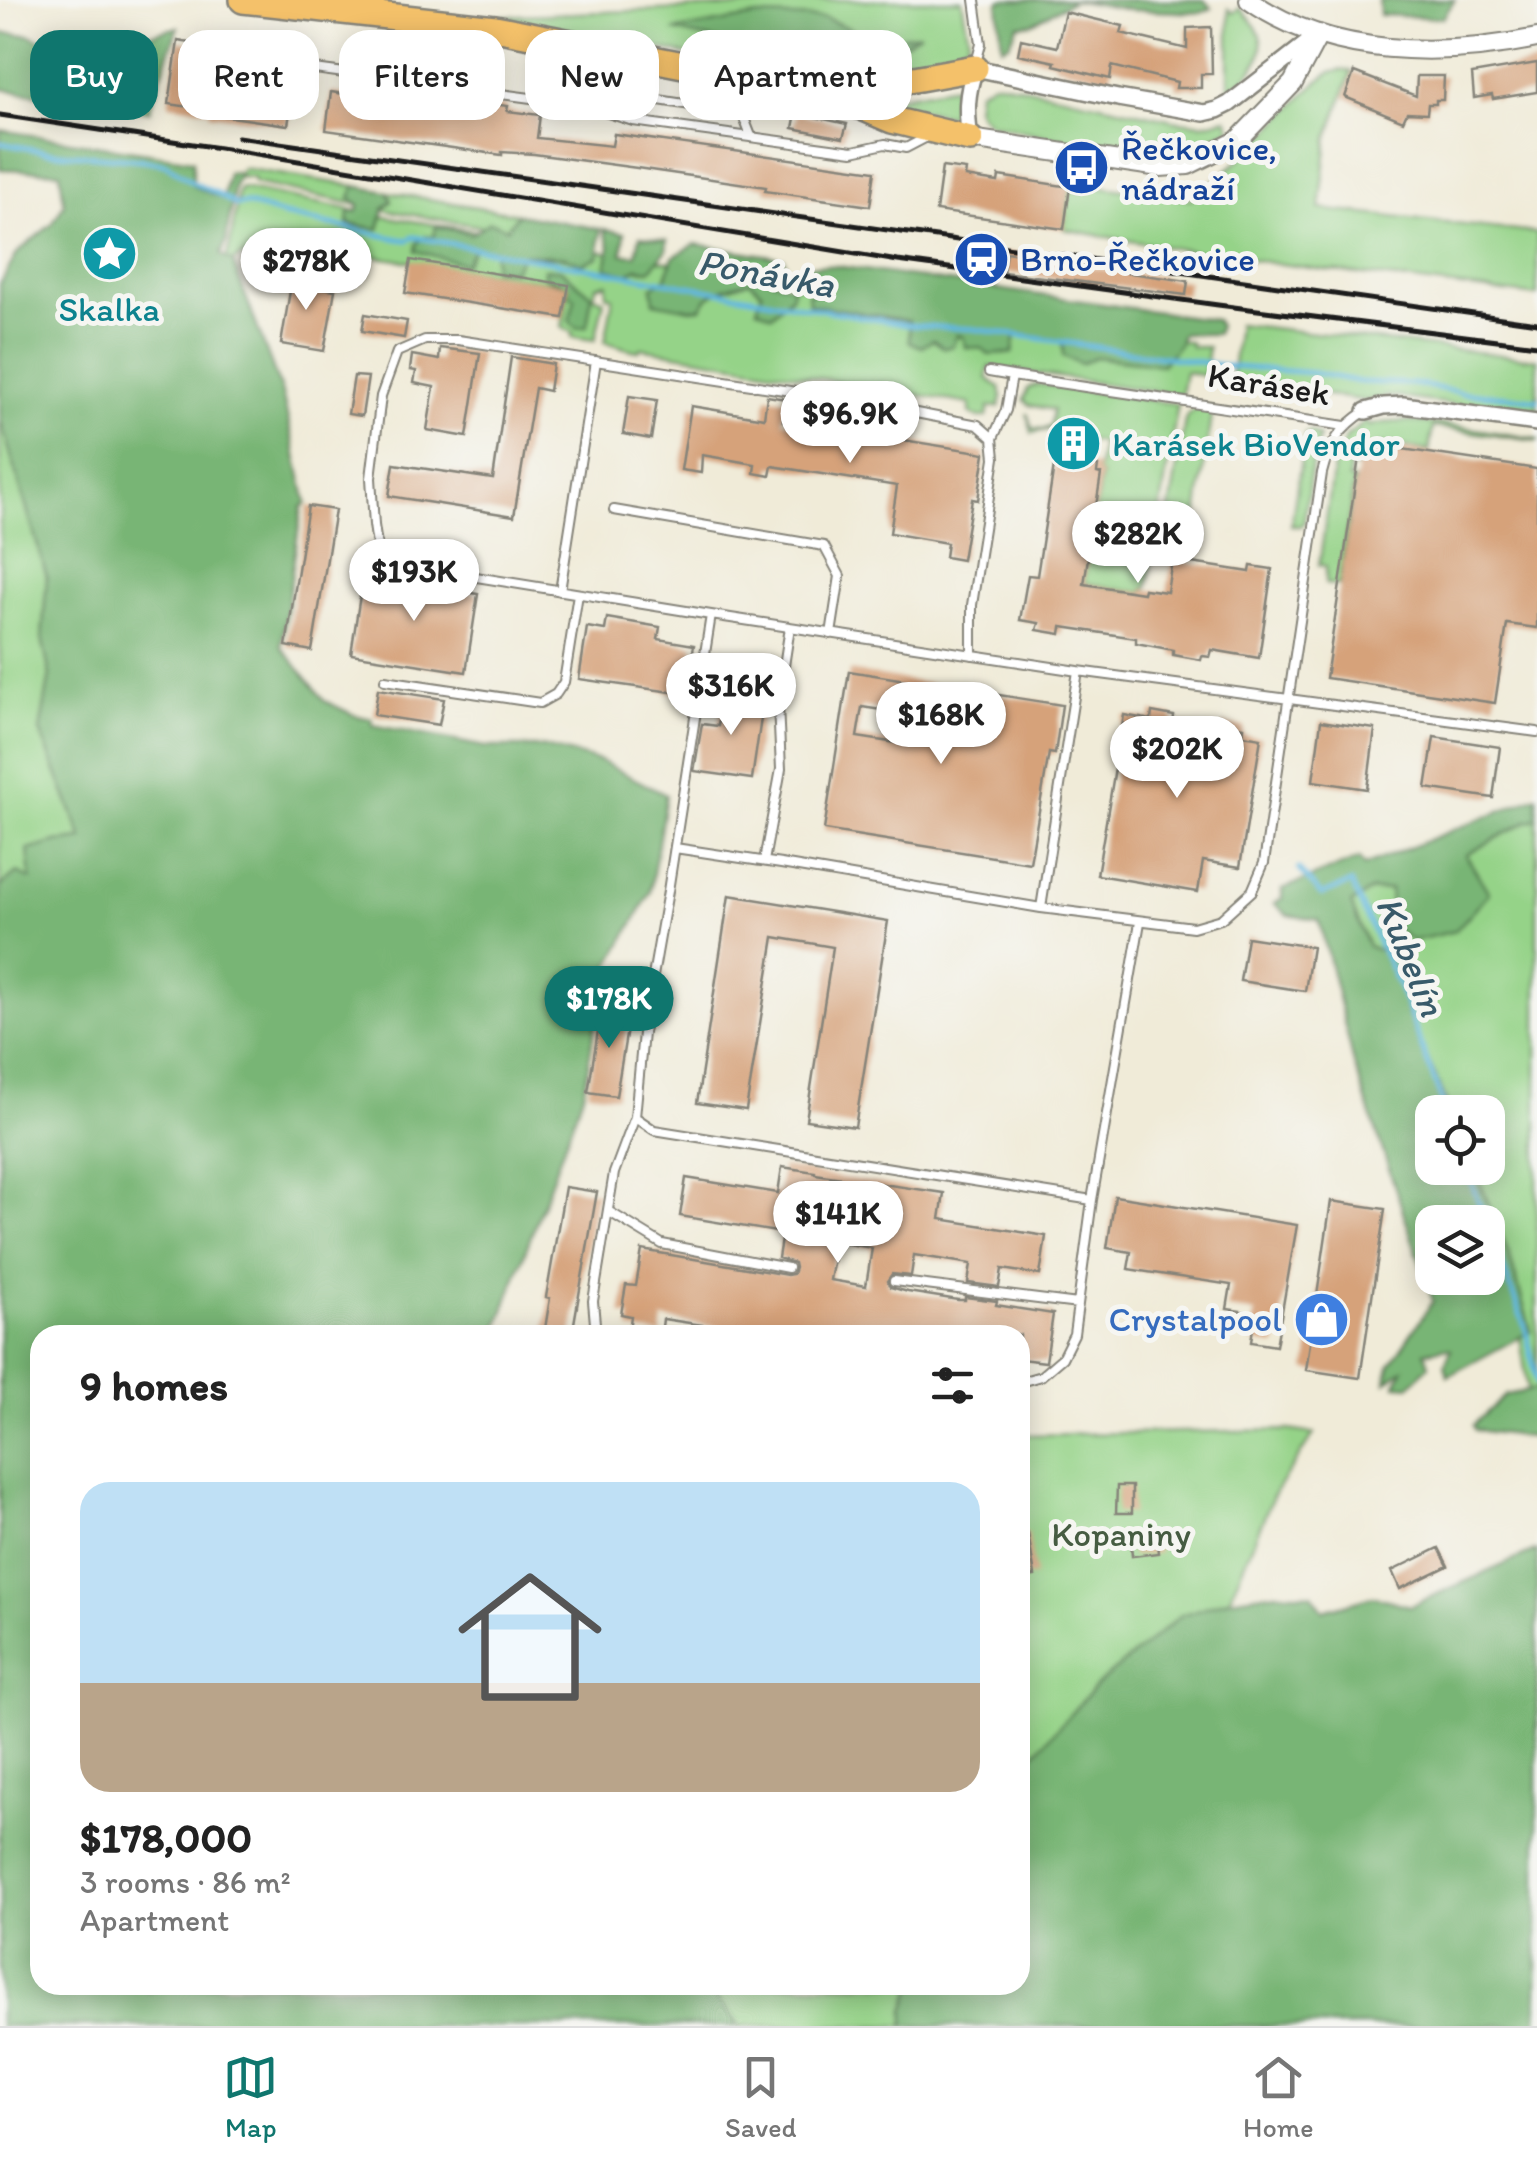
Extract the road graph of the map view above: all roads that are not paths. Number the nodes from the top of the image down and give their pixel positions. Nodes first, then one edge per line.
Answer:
1 (243, 0) edge
2 (975, 0) edge
3 (1249, 0) edge
4 (1319, 34) junction
5 (1537, 38) edge
6 (679, 64) edge
7 (975, 68) junction
8 (319, 70) edge
9 (912, 79) edge
10 (525, 97) edge
11 (659, 100) edge
12 (630, 120) edge
13 (892, 120) edge
14 (938, 131) junction
15 (751, 136) junction
16 (970, 139) junction
17 (596, 361) junction
18 (989, 372) dead end
19 (1012, 376) junction
20 (1366, 411) joint
21 (1537, 423) edge
22 (1344, 426) junction
23 (993, 438) junction
24 (614, 510) dead end
25 (560, 590) junction
26 (578, 594) junction
27 (711, 615) junction
28 (790, 627) junction
29 (832, 634) junction
30 (972, 655) junction
31 (1078, 671) junction
32 (385, 680) dead end
33 (1289, 698) junction
34 (1537, 732) edge
35 (675, 848) junction
36 (764, 861) junction
37 (1041, 908) junction
38 (1140, 922) junction
39 (634, 1117) junction
40 (1092, 1200) junction
41 (608, 1211) junction
42 (788, 1268) dead end
43 (894, 1281) dead end
44 (1078, 1304) junction
45 (595, 1325) edge
46 (1030, 1379) edge

1 - 6 highway
2 - 7 lane
3 - 4 street
4 - 5 street
4 - 7 street
4 - 16 street
7 - 9 highway
7 - 16 street
8 - 10 lane
11 - 15 lane
12 - 15 lane
13 - 14 highway
14 - 15 lane
14 - 16 highway
17 - 23 lane
17 - 25 lane
17 - 25 lane
18 - 19 lane, Karásek
19 - 22 lane, Karásek
19 - 23 lane
20 - 21 street, Karásek
20 - 22 lane, Karásek
22 - 33 lane, Karásek
23 - 30 lane
24 - 29 lane
25 - 26 lane
26 - 27 lane
26 - 32 lane
27 - 28 lane
27 - 35 lane
28 - 29 lane
28 - 36 lane
29 - 30 lane
30 - 31 lane
31 - 33 lane
31 - 37 lane
33 - 34 lane
33 - 38 lane, Karásek
35 - 36 lane, Karásek
35 - 39 lane
36 - 37 lane, Karásek
37 - 38 lane, Karásek
38 - 40 lane
39 - 40 lane
39 - 41 lane
40 - 44 lane
41 - 42 lane
41 - 45 lane
43 - 44 lane
44 - 46 lane

